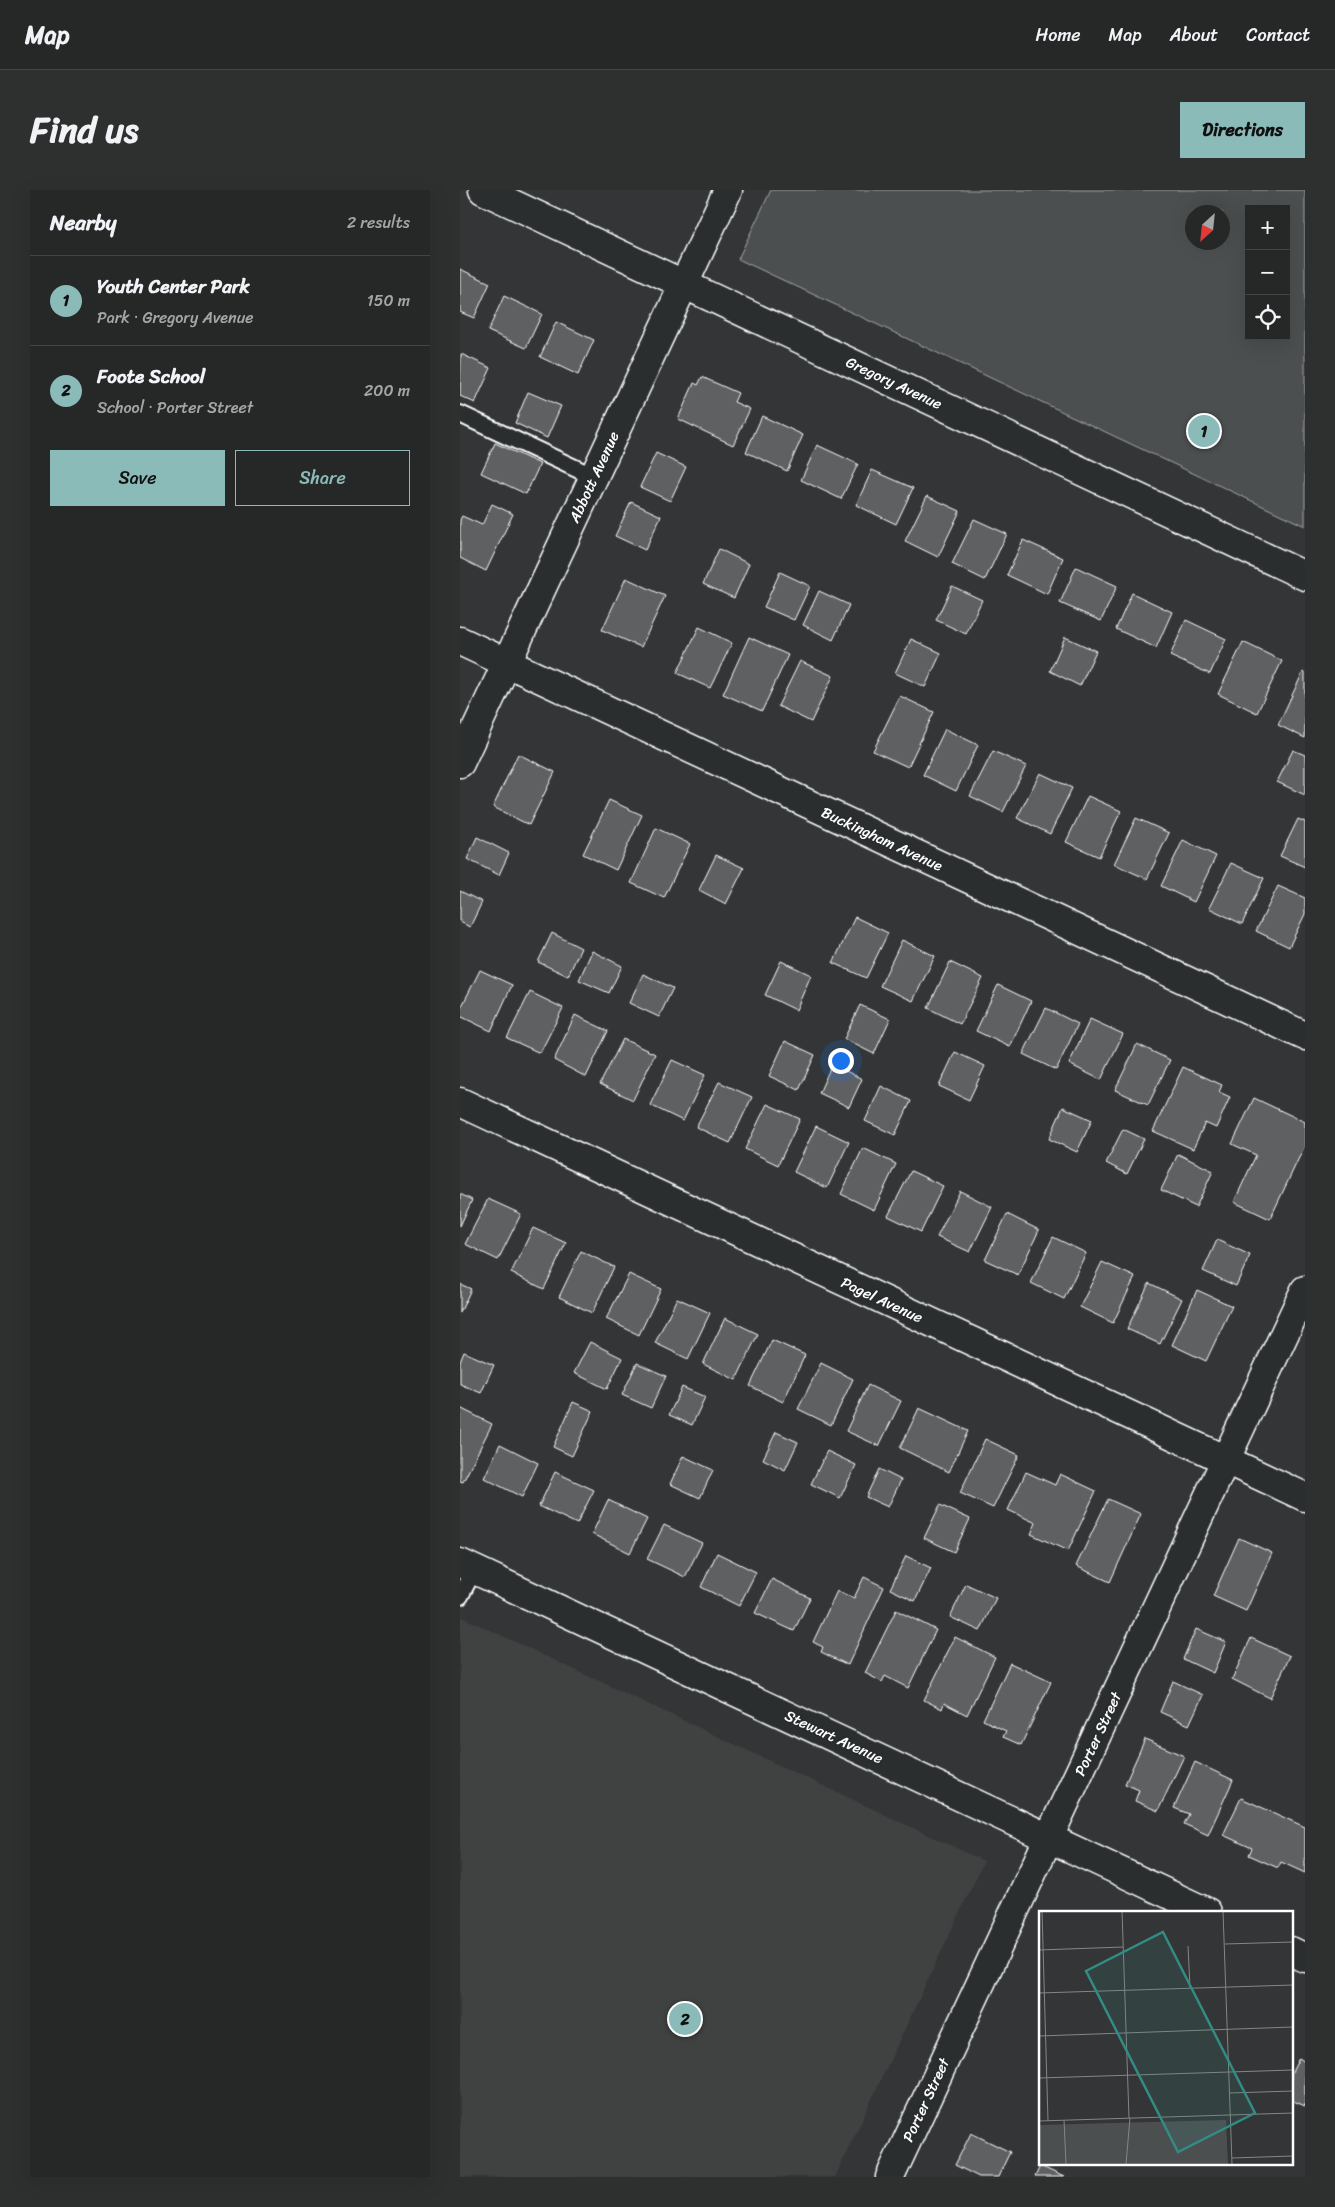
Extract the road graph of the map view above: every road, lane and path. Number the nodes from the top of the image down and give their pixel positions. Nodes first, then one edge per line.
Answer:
1 (483, 190) edge
2 (728, 190) edge
3 (684, 284) junction
4 (460, 414) edge
5 (594, 478) junction
6 (1305, 576) edge
7 (460, 641) edge
8 (508, 663) junction
9 (460, 764) edge
10 (1305, 1036) edge
11 (460, 1102) edge
12 (1305, 1290) edge
13 (1225, 1460) junction
14 (1305, 1498) edge
15 (467, 1566) edge
16 (460, 1596) edge
17 (1049, 1838) junction
18 (1205, 1911) edge
19 (1292, 1952) edge
20 (1305, 1958) edge
21 (890, 2177) edge

1 - 3 street, Gregory Avenue
2 - 3 street, Abbott Avenue
3 - 5 street, Abbott Avenue
3 - 6 street, Gregory Avenue
4 - 5 lane
5 - 8 street, Abbott Avenue
7 - 8 street, Buckingham Avenue
8 - 9 street, Abbott Avenue
8 - 10 street, Buckingham Avenue
11 - 13 street, Pagel Avenue
12 - 13 street, Porter Street
13 - 14 street, Pagel Avenue
13 - 17 street, Porter Street
15 - 16 lane
15 - 17 street, Stewart Avenue
17 - 18 street, Stewart Avenue
17 - 21 street, Porter Street
19 - 20 street

